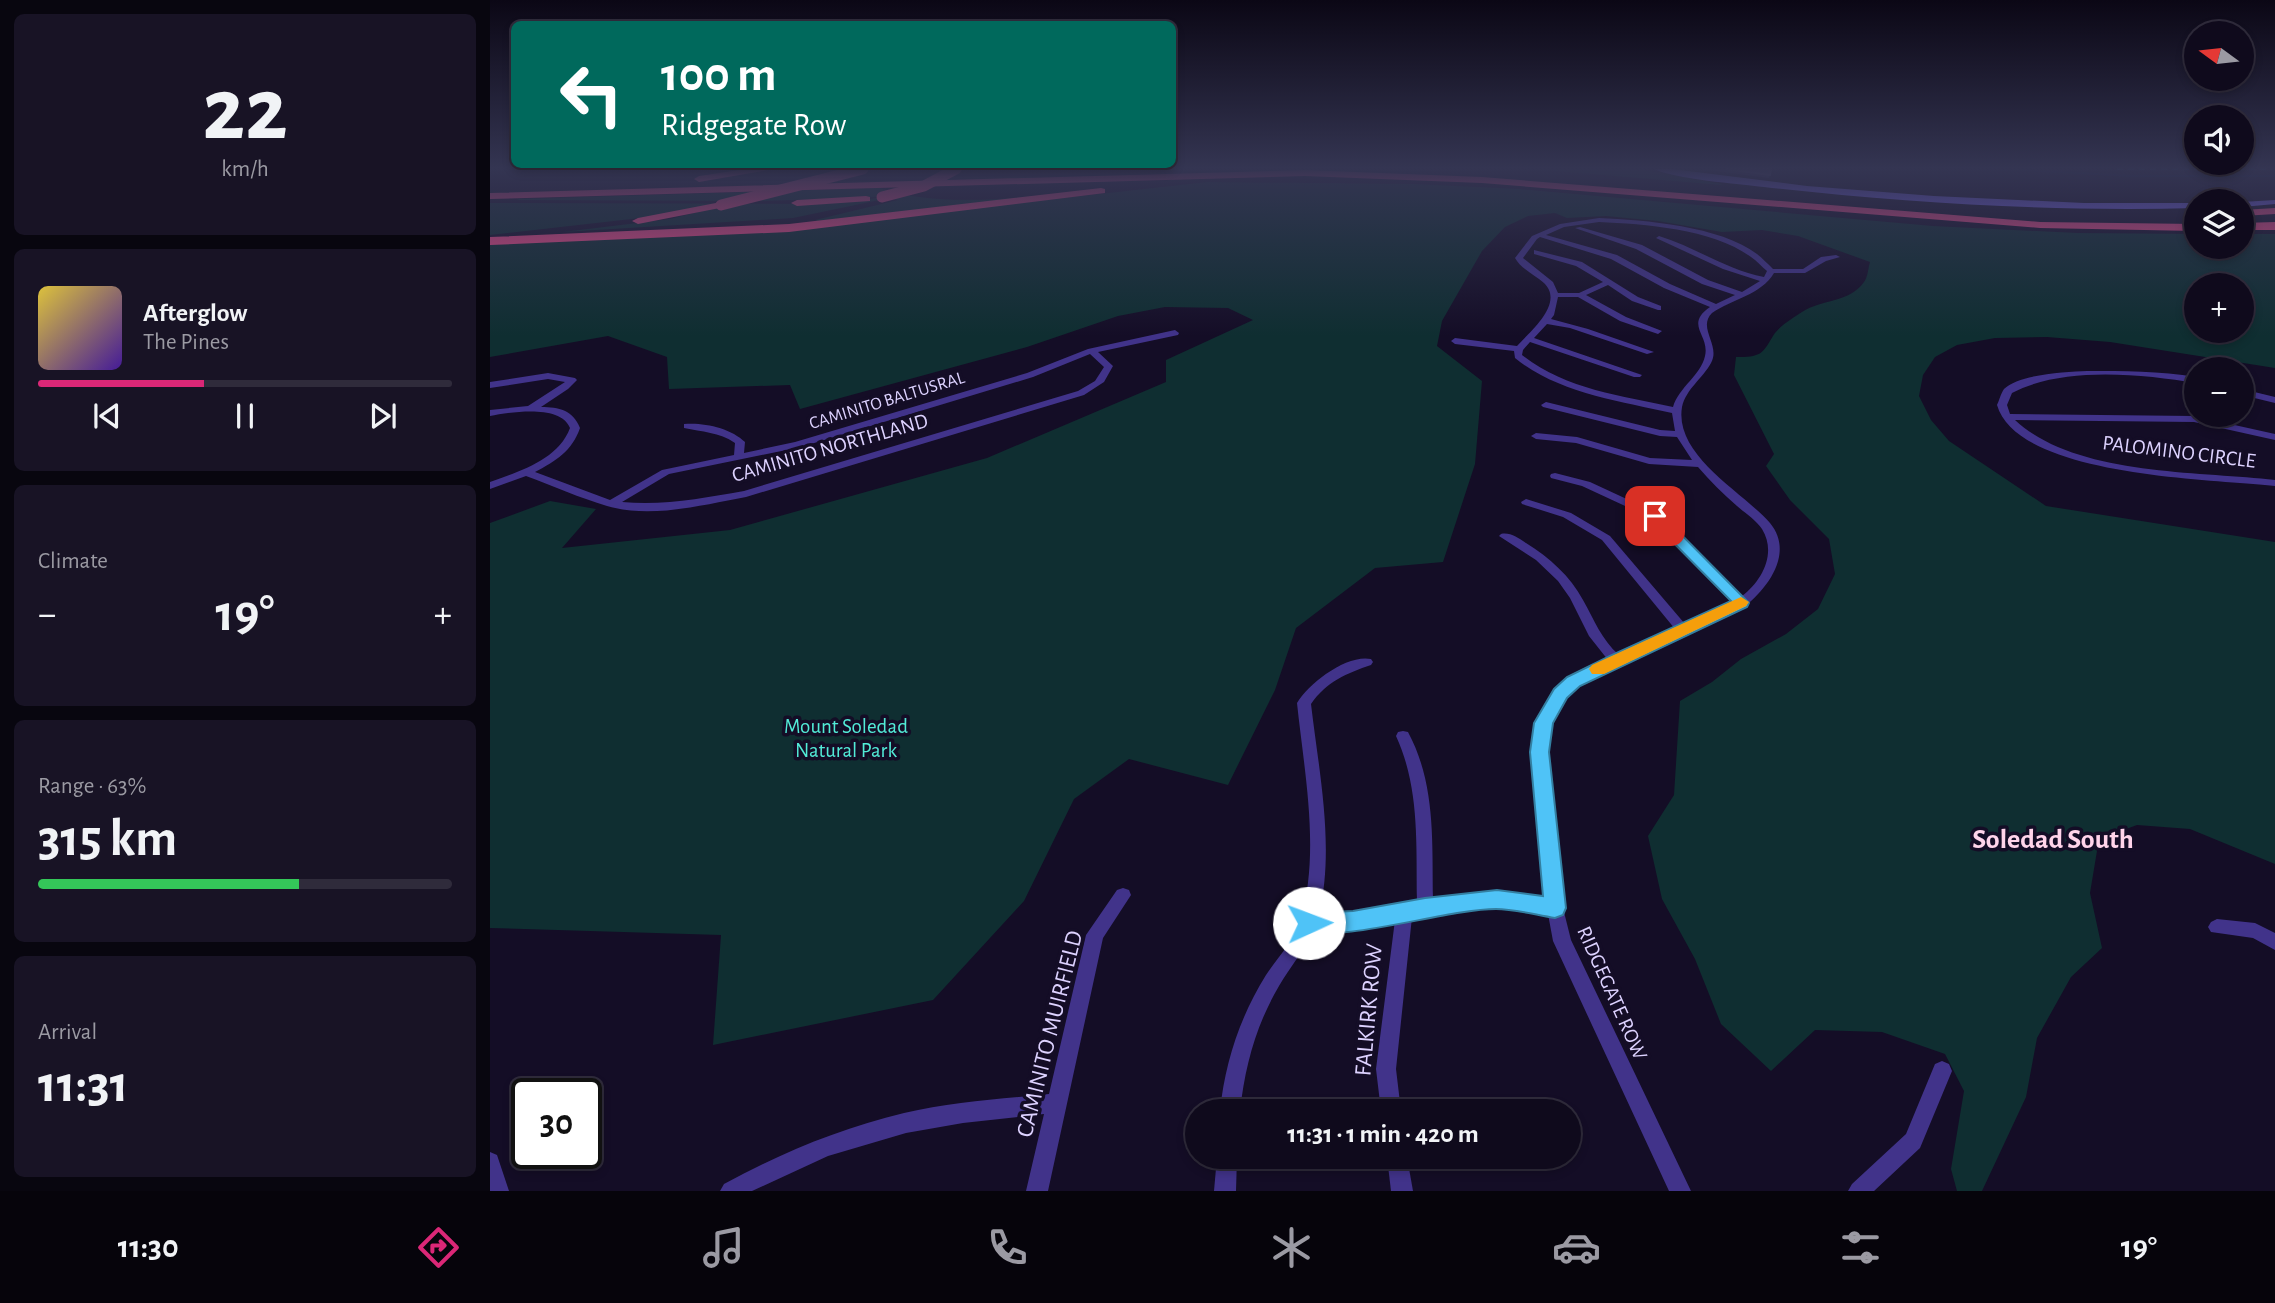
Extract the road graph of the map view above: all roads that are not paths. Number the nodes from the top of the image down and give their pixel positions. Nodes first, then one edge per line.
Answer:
1 (608, 225) edge
2 (762, 225) edge
3 (825, 225) edge
4 (1565, 225) edge
5 (1658, 225) edge
6 (2048, 225) edge
7 (2275, 226) edge
8 (2254, 227) edge
9 (1578, 228) dead end
10 (2184, 228) edge
11 (692, 231) junction
12 (1540, 235) junction
13 (1659, 237) dead end
14 (490, 239) edge
15 (1537, 252) dead end
16 (1836, 257) dead end
17 (1769, 275) junction
18 (1609, 282) junction
19 (1555, 295) junction
20 (1580, 295) junction
21 (1742, 295) junction
22 (1717, 307) junction
23 (1658, 308) dead end
24 (1546, 321) junction
25 (1658, 331) dead end
26 (1175, 333) dead end
27 (1528, 339) junction
28 (1455, 341) dead end
29 (1519, 349) junction
30 (1091, 351) junction
31 (1650, 352) dead end
32 (1637, 375) dead end
33 (2184, 379) edge
34 (490, 385) edge
35 (2254, 395) edge
36 (2275, 400) edge
37 (1546, 405) dead end
38 (532, 408) junction
39 (1676, 411) junction
40 (490, 413) edge
41 (2007, 417) junction
42 (687, 426) dead end
43 (1681, 434) junction
44 (1536, 436) dead end
45 (2275, 437) edge
46 (739, 456) junction
47 (1700, 464) junction
48 (526, 472) junction
49 (1555, 475) dead end
50 (2275, 483) edge
51 (490, 486) edge
52 (1526, 502) dead end
53 (611, 504) junction
54 (1505, 536) dead end
55 (1741, 603) junction
56 (1683, 630) junction
57 (1616, 660) junction
58 (1366, 662) dead end
59 (1403, 736) dead end
60 (1123, 895) dead end
61 (1425, 907) junction
62 (1555, 908) junction
63 (1404, 913) junction
64 (1309, 923) junction
65 (2217, 927) dead end
66 (2275, 942) edge
67 (1942, 1071) dead end
68 (1231, 1099) edge
69 (1389, 1099) edge
70 (1058, 1103) junction
71 (490, 1162) edge
72 (1226, 1169) edge
73 (1399, 1169) edge
74 (498, 1191) edge
75 (731, 1191) edge
76 (1037, 1191) edge
77 (1225, 1191) edge
78 (1402, 1191) edge
79 (1680, 1191) edge
80 (1859, 1191) edge

1 - 14 highway, bridge
2 - 11 highway
3 - 11 highway
4 - 12 street
5 - 17 street
6 - 10 highway
7 - 8 highway
9 - 21 street
11 - 14 highway
12 - 19 street
12 - 22 street
13 - 17 street
15 - 18 street
16 - 17 street
17 - 21 street
18 - 20 street
18 - 23 street
19 - 20 street
19 - 24 street
20 - 25 street
21 - 22 street
22 - 39 street
24 - 27 street
24 - 31 street
26 - 30 street, CAMINITO BALTUSRAL
27 - 29 street
27 - 32 street
28 - 29 street
29 - 39 street
30 - 46 street, CAMINITO BALTUSRAL
30 - 53 street, CAMINITO NORTHLAND
33 - 41 street
34 - 38 street
35 - 36 street
37 - 43 street
38 - 40 street
38 - 48 street
39 - 43 street, RIDGEGATE ROW
41 - 45 street
41 - 50 street, PALOMINO CIRCLE
42 - 46 street
43 - 47 street, RIDGEGATE ROW
44 - 47 street
46 - 53 street, CAMINITO BALTUSRAL
47 - 55 street, RIDGEGATE ROW
48 - 51 street
48 - 53 street, CAMINITO NORTHLAND
49 - 55 street
52 - 56 street
54 - 57 street
55 - 56 street, RIDGEGATE ROW
56 - 57 street, RIDGEGATE ROW
57 - 62 street, RIDGEGATE ROW
58 - 64 street
59 - 61 street
60 - 70 street, CAMINITO MUIRFIELD
61 - 62 street
61 - 63 street
62 - 79 street, RIDGEGATE ROW
63 - 64 street
63 - 69 street, FALKIRK ROW
64 - 68 street
65 - 66 street
67 - 80 street
70 - 75 street
70 - 76 street, CAMINITO MUIRFIELD
71 - 74 street
72 - 77 street
73 - 78 street

